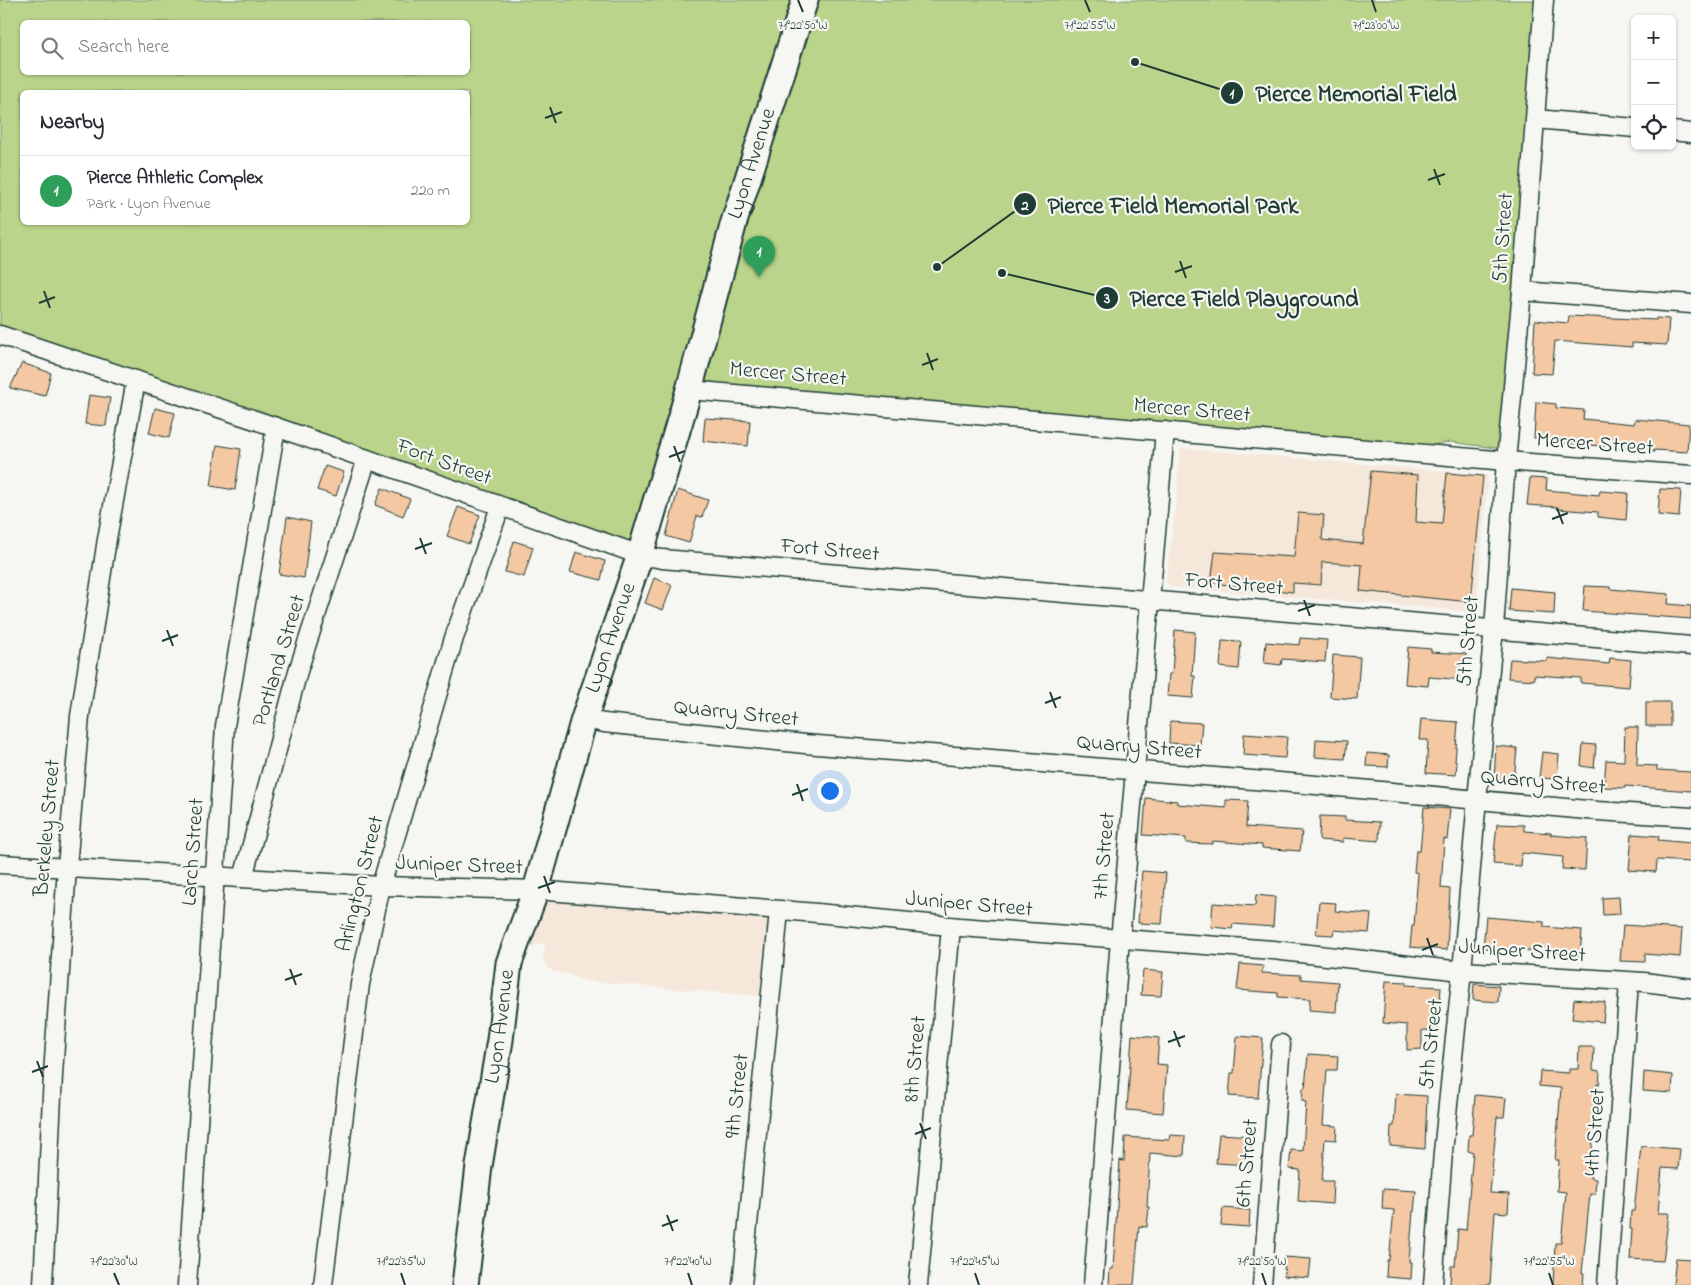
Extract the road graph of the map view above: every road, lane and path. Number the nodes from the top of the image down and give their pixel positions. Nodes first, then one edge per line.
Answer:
1 (806, 0) edge
2 (1544, 0) edge
3 (1536, 119) junction
4 (1631, 128) edge
5 (1676, 131) edge
6 (1691, 133) edge
7 (1522, 291) junction
8 (1691, 304) edge
9 (0, 335) edge
10 (136, 380) junction
11 (689, 390) junction
12 (276, 426) junction
13 (1164, 431) junction
14 (367, 459) junction
15 (1506, 461) junction
16 (1691, 476) edge
17 (500, 507) junction
18 (640, 555) junction
19 (1149, 600) junction
20 (1494, 629) junction
21 (1691, 646) edge
22 (584, 719) junction
23 (1135, 770) junction
24 (1477, 799) junction
25 (1691, 817) edge
26 (0, 864) edge
27 (67, 868) junction
28 (215, 876) junction
29 (243, 878) junction
30 (381, 886) junction
31 (536, 890) junction
32 (779, 911) junction
33 (951, 927) junction
34 (1121, 940) junction
35 (1462, 971) junction
36 (1629, 982) junction
37 (1691, 988) edge
38 (1280, 1044) dead end
39 (43, 1285) edge
40 (187, 1285) edge
41 (323, 1285) edge
42 (465, 1285) edge
43 (742, 1285) edge
44 (918, 1285) edge
45 (1092, 1285) edge
46 (1262, 1285) edge
47 (1433, 1285) edge
48 (1607, 1285) edge

1 - 11 street, Lyon Avenue
2 - 3 street, 5th Street
3 - 4 street
3 - 7 street, 5th Street
5 - 6 street
7 - 8 street
7 - 15 street, 5th Street
9 - 10 street, Fort Street
10 - 12 street, Fort Street
10 - 27 street, Berkeley Street
11 - 13 street, Mercer Street
11 - 18 street, Lyon Avenue
12 - 14 street, Fort Street
12 - 28 street, Larch Street
13 - 15 street, Mercer Street
13 - 19 street, 7th Street
14 - 17 street, Fort Street
14 - 29 street, Portland Street
15 - 16 street, Mercer Street
15 - 20 street, 5th Street
17 - 18 street, Fort Street
17 - 30 street, Arlington Street
18 - 19 street, Fort Street
18 - 22 street, Lyon Avenue
19 - 20 street, Fort Street
19 - 23 street, 7th Street
20 - 21 street, Fort Street
20 - 24 street, 5th Street
22 - 23 street, Quarry Street
22 - 31 street, Lyon Avenue
23 - 24 street, Quarry Street
23 - 34 street, 7th Street
24 - 25 street, Quarry Street
24 - 35 street, 5th Street
26 - 27 street
27 - 28 street
27 - 39 street, Berkeley Street
28 - 29 street, Juniper Street
28 - 40 street, Larch Street
29 - 30 street, Juniper Street
30 - 31 street, Juniper Street
30 - 41 street, Arlington Street
31 - 32 street, Juniper Street
31 - 42 street, Lyon Avenue
32 - 33 street, Juniper Street
32 - 43 street, 9th Street
33 - 34 street, Juniper Street
33 - 44 street, 8th Street
34 - 35 street, Juniper Street
34 - 45 street, 7th Street
35 - 36 street, Juniper Street
35 - 47 street, 5th Street
36 - 37 street, Juniper Street
36 - 48 street, 4th Street
38 - 46 street, 6th Street

